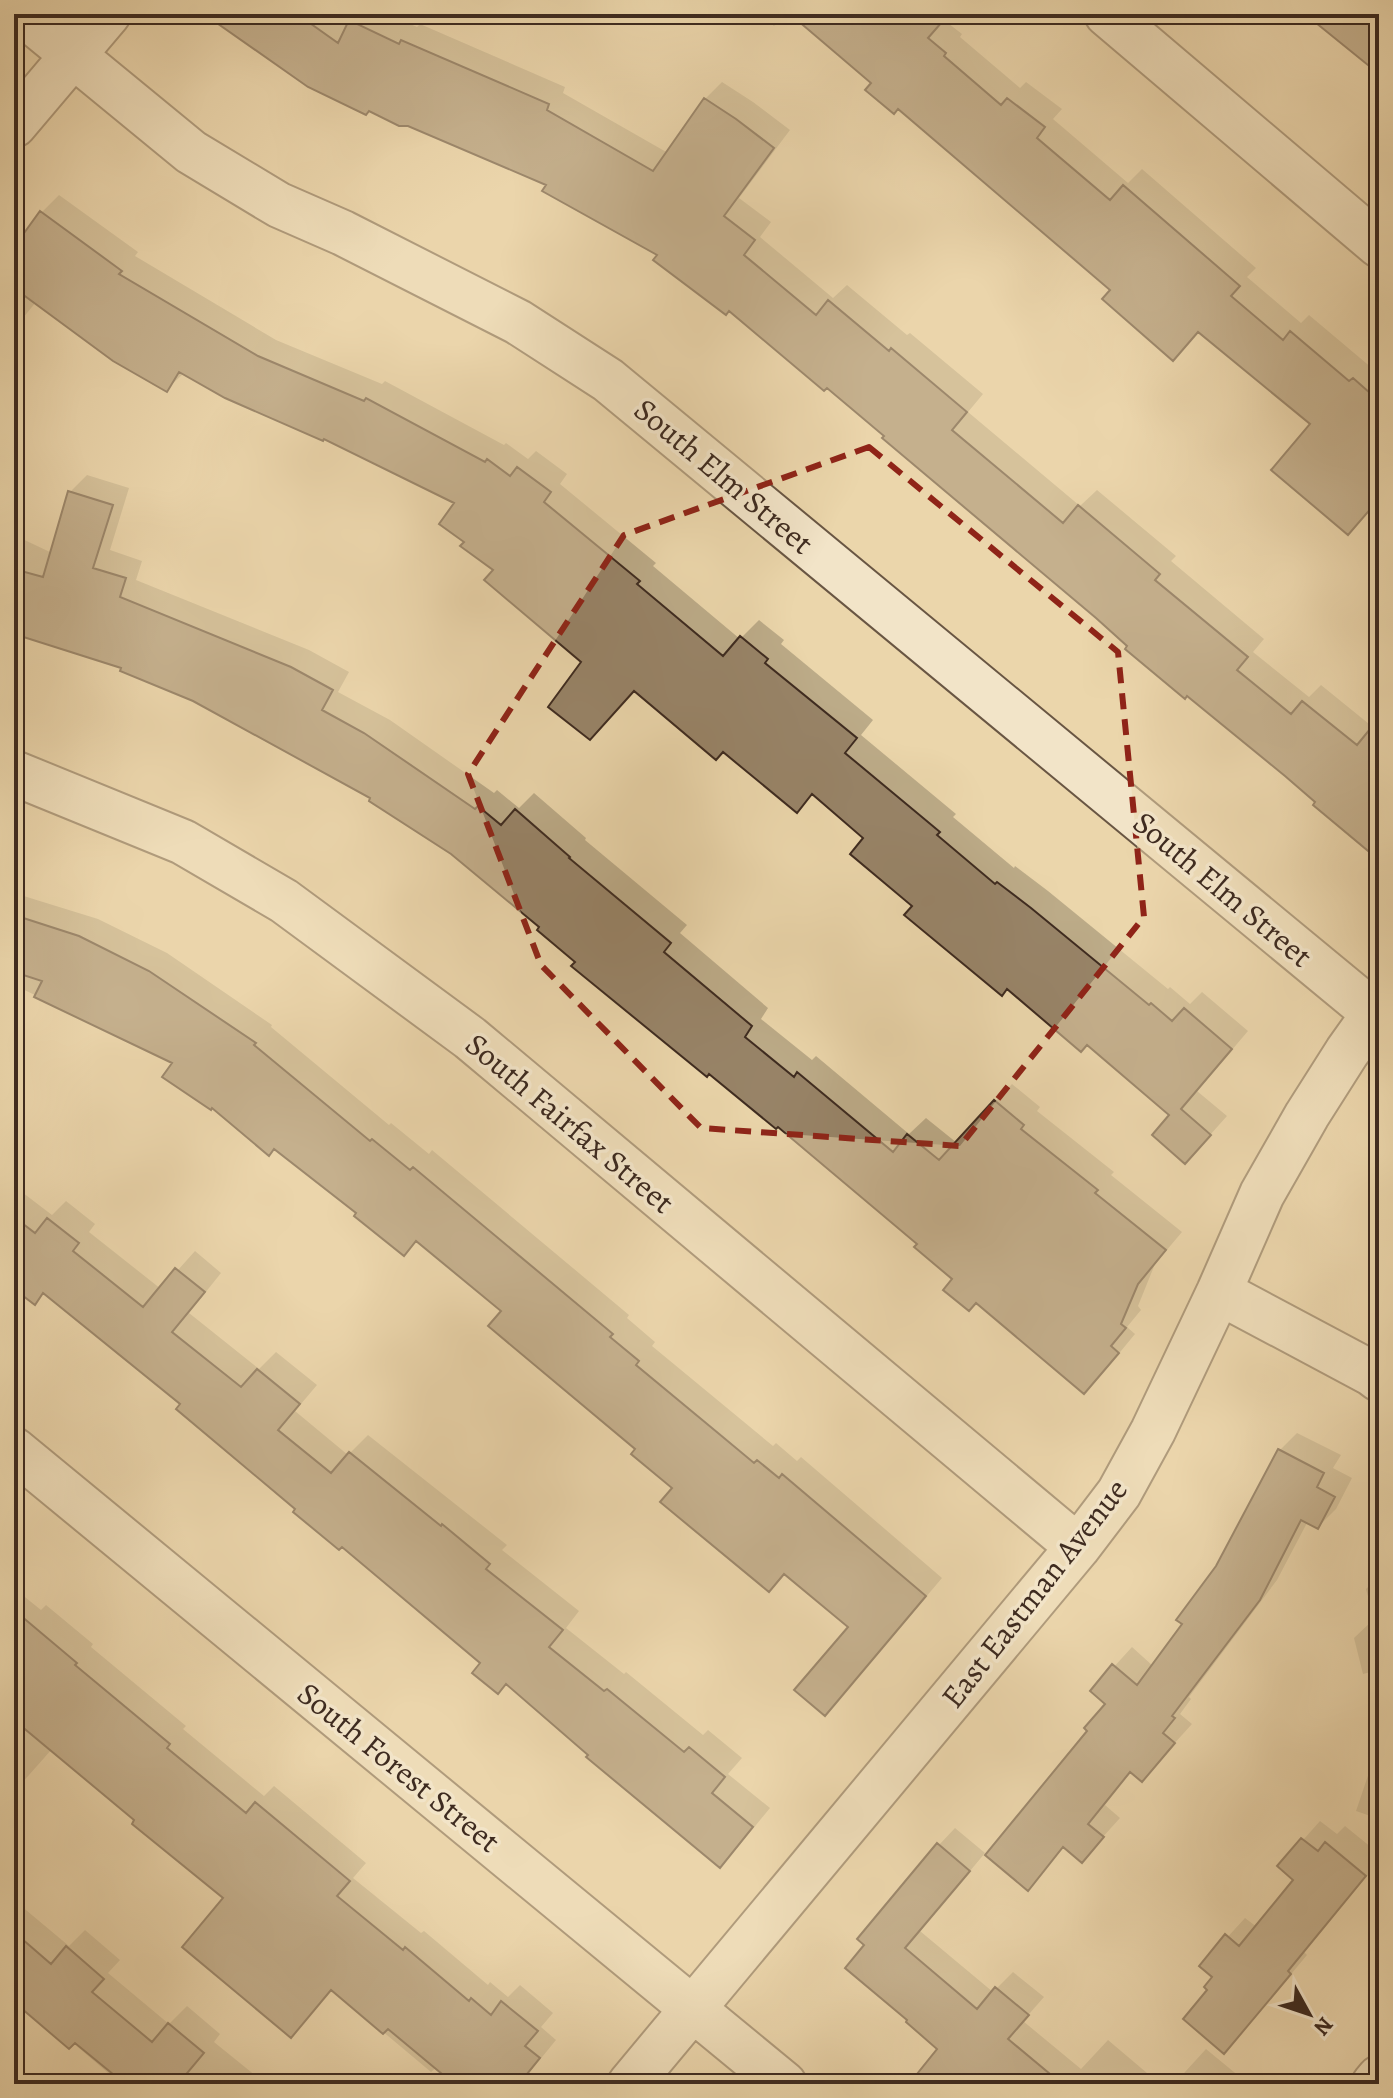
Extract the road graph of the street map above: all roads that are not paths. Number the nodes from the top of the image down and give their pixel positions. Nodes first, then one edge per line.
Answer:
1 (23, 14) edge
2 (108, 14) edge
3 (1107, 14) edge
4 (73, 56) junction
5 (14, 125) edge
6 (1379, 245) edge
7 (14, 773) edge
8 (1376, 1010) edge
9 (1219, 1292) junction
10 (1379, 1379) edge
11 (14, 1450) edge
12 (1078, 1547) junction
13 (693, 2009) junction
14 (1379, 2078) edge
15 (630, 2084) edge
16 (784, 2084) edge
17 (1374, 2084) edge

1 - 4 street, South Elm Street
2 - 4 street
3 - 6 street
4 - 5 street
4 - 8 street, South Elm Street
7 - 12 street, South Fairfax Street
8 - 9 street, East Eastman Avenue
9 - 10 street
9 - 12 street, East Eastman Avenue
11 - 13 street, South Forest Street
12 - 13 street, East Eastman Avenue
13 - 15 street, East Eastman Avenue
13 - 16 street, South Forest Street
14 - 17 street

